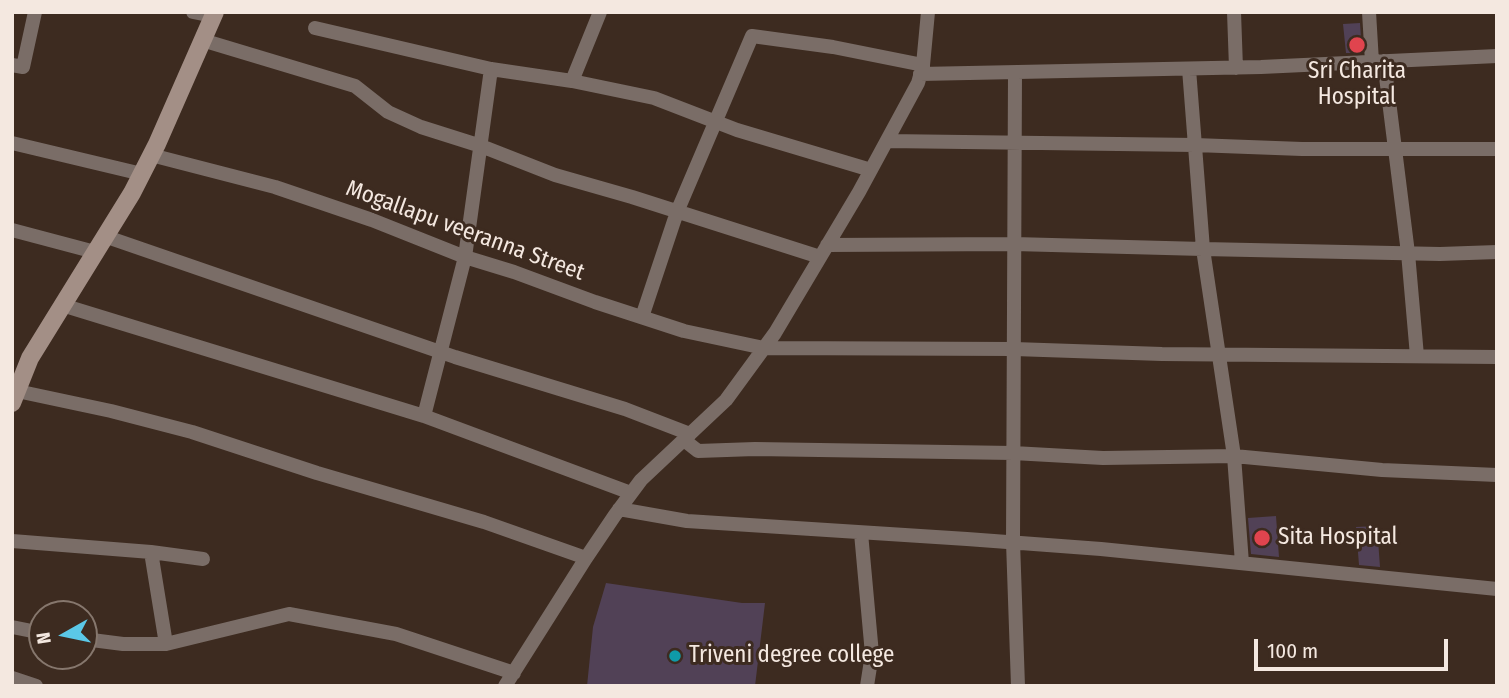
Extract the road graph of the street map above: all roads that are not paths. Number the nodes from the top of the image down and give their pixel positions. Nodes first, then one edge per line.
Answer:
1 (36, 12) edge
2 (193, 12) edge
3 (928, 12) edge
4 (1234, 12) edge
5 (1369, 12) edge
6 (594, 13) edge
7 (214, 14) edge
8 (315, 28) dead end
9 (202, 40) junction
10 (1497, 56) edge
11 (1378, 62) junction
12 (12, 65) edge
13 (1236, 68) junction
14 (491, 69) junction
15 (921, 69) junction
16 (1189, 69) junction
17 (1015, 73) junction
18 (572, 80) junction
19 (715, 122) junction
20 (887, 141) junction
21 (12, 143) edge
22 (1014, 143) junction
23 (1195, 145) junction
24 (481, 146) junction
25 (1394, 149) junction
26 (1497, 149) edge
27 (151, 155) junction
28 (871, 170) junction
29 (142, 174) junction
30 (677, 212) junction
31 (12, 230) edge
32 (100, 244) junction
33 (1014, 244) junction
34 (1203, 250) junction
35 (824, 251) junction
36 (1497, 252) edge
37 (1408, 253) junction
38 (465, 257) junction
39 (62, 305) junction
40 (642, 317) junction
41 (764, 348) junction
42 (1014, 349) junction
43 (440, 352) junction
44 (1219, 355) junction
45 (1417, 356) junction
46 (1497, 357) edge
47 (15, 397) edge
48 (424, 416) junction
49 (687, 437) junction
50 (1013, 453) junction
51 (1234, 456) junction
52 (1497, 475) edge
53 (631, 493) junction
54 (619, 509) junction
55 (861, 533) junction
56 (12, 541) edge
57 (1013, 542) junction
58 (151, 552) junction
59 (586, 558) junction
60 (203, 559) dead end
61 (1242, 563) junction
62 (1497, 589) edge
63 (98, 641) edge
64 (166, 643) junction
65 (514, 673) junction
66 (12, 678) edge
67 (36, 686) edge
68 (505, 686) edge
69 (867, 686) edge
70 (1018, 686) edge

1 - 12 street
2 - 7 street
3 - 15 street
4 - 13 street
5 - 11 street
6 - 18 street
7 - 9 main road
8 - 14 street
9 - 24 street
9 - 27 main road
10 - 11 street
11 - 13 street
11 - 25 street
13 - 16 street
14 - 18 street
14 - 24 street
15 - 17 street
15 - 19 street
15 - 20 street
16 - 17 street
16 - 23 street
17 - 22 street
18 - 19 street
19 - 28 street
19 - 30 street
20 - 22 street
20 - 28 street
21 - 29 street
22 - 23 street
22 - 33 street
23 - 25 street
23 - 34 street
24 - 30 street
24 - 38 street
25 - 26 street
25 - 37 street
27 - 29 main road
27 - 38 street, Mogallapu veeranna Street
28 - 35 street
29 - 32 main road
30 - 35 street
30 - 40 street
31 - 32 street
32 - 39 main road
32 - 43 street
33 - 34 street
33 - 35 street
33 - 42 street
34 - 37 street
34 - 44 street
35 - 41 street
36 - 37 street
37 - 45 street
38 - 40 street, Mogallapu veeranna Street
38 - 43 street
39 - 47 main road
39 - 48 street
40 - 41 street, Mogallapu veeranna Street
41 - 42 street, Mogallapu veeranna Street
41 - 49 street
42 - 44 street, Mogallapu veeranna Street
42 - 50 street
43 - 48 street
43 - 49 street
44 - 45 street, Mogallapu veeranna Street
44 - 51 street
45 - 46 street, Mogallapu veeranna Street
47 - 59 street
48 - 53 street
49 - 50 street
49 - 53 street
50 - 51 street
50 - 57 street
51 - 52 street
51 - 61 street
53 - 54 street
54 - 55 street
54 - 59 street
55 - 57 street
55 - 69 street
56 - 58 street
57 - 61 street
57 - 70 street
58 - 60 street
58 - 64 street
59 - 65 street
61 - 62 street
63 - 64 street
64 - 65 street
65 - 68 street
66 - 67 street

